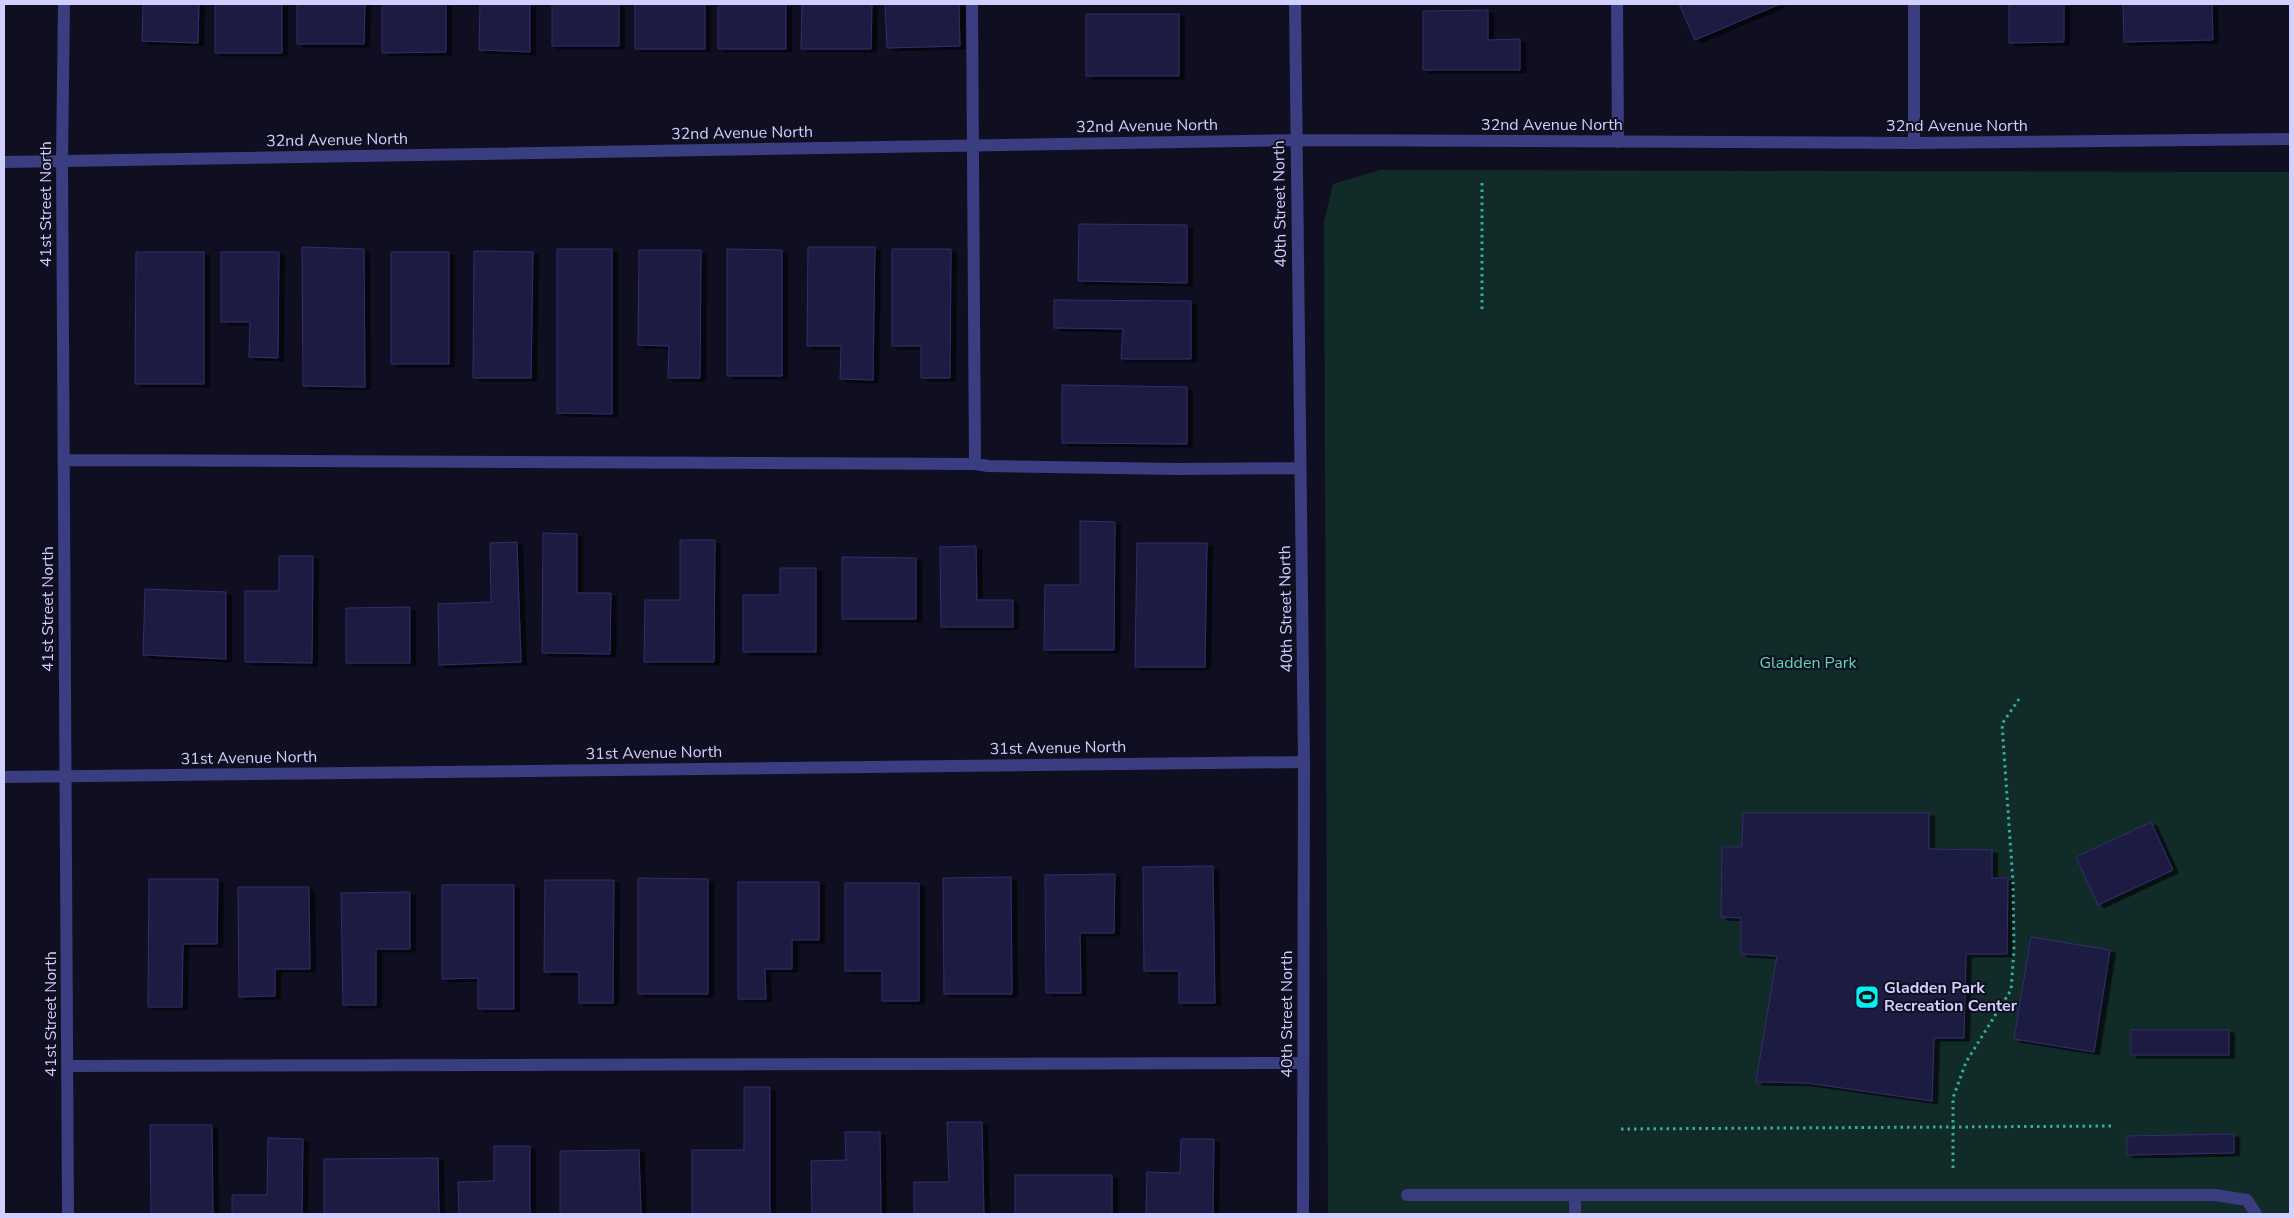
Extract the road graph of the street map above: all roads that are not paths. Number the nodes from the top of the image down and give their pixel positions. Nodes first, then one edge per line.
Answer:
1 (64, 4) edge
2 (972, 4) edge
3 (1295, 4) edge
4 (1617, 4) edge
5 (1914, 4) edge
6 (2290, 139) edge
7 (1296, 140) junction
8 (1618, 142) junction
9 (1914, 143) junction
10 (973, 145) junction
11 (62, 161) junction
12 (4, 162) edge
13 (64, 460) junction
14 (975, 464) junction
15 (1300, 468) junction
16 (1304, 762) junction
17 (4, 777) edge
18 (66, 777) junction
19 (1303, 1063) junction
20 (68, 1066) junction
21 (1407, 1195) dead end
22 (1575, 1195) junction
23 (68, 1214) edge
24 (1303, 1214) edge
25 (1575, 1214) edge
26 (2256, 1214) edge

1 - 11 street, 41st Street North
2 - 10 street
3 - 7 street, 40th Street North
4 - 8 street
5 - 9 street
6 - 9 street, 32nd Avenue North
7 - 8 street, 32nd Avenue North
7 - 10 street, 32nd Avenue North
7 - 15 street, 40th Street North
8 - 9 street, 32nd Avenue North
10 - 11 street, 32nd Avenue North
10 - 14 street
11 - 12 street, 32nd Avenue North
11 - 13 street, 41st Street North
13 - 14 street
13 - 18 street, 41st Street North
14 - 15 street
15 - 16 street, 40th Street North
16 - 18 street, 31st Avenue North
16 - 19 street, 40th Street North
17 - 18 street, 31st Avenue North
18 - 20 street, 41st Street North
19 - 20 street
19 - 24 street, 40th Street North
20 - 23 street, 41st Street North
21 - 22 street
22 - 25 street
22 - 26 street

